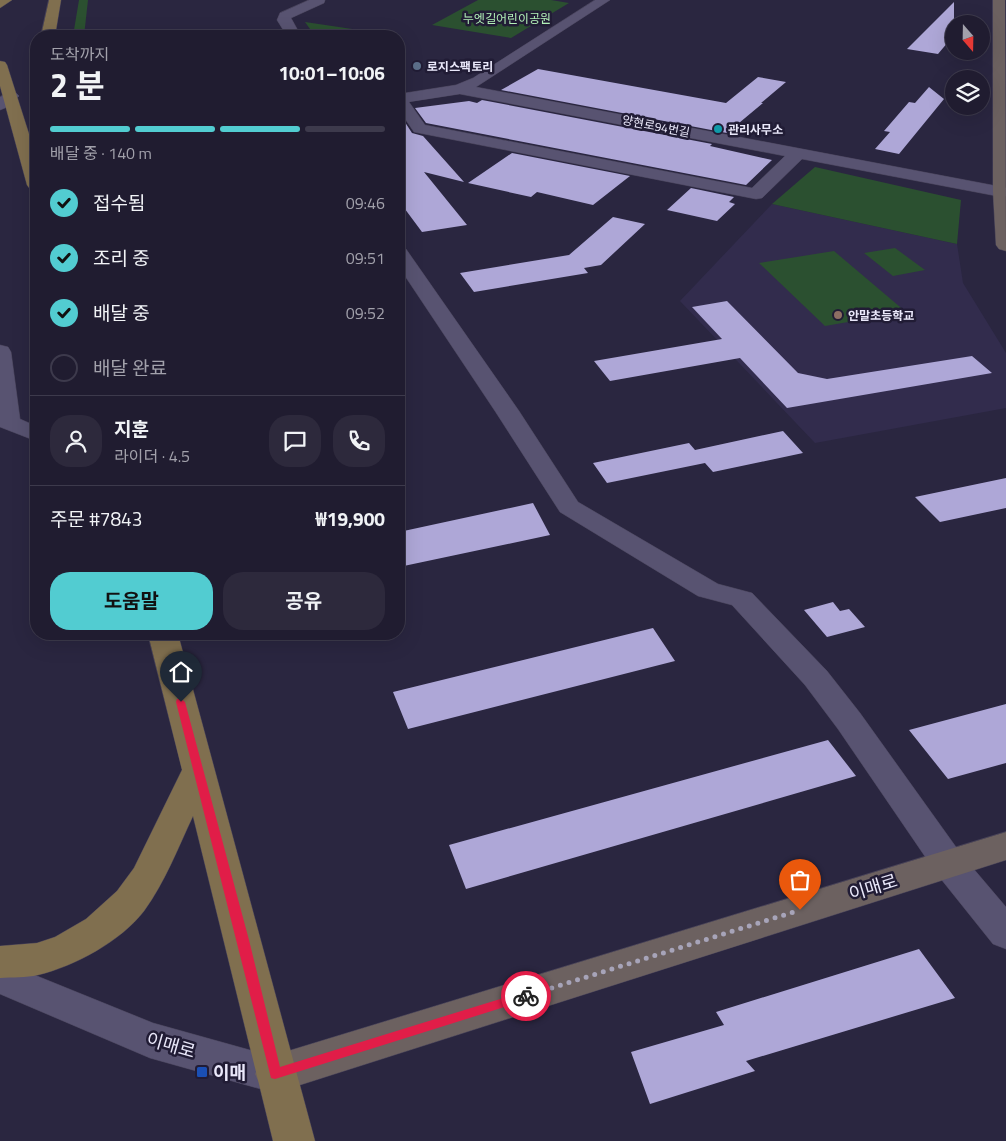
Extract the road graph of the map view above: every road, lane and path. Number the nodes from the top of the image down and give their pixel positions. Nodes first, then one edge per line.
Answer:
1 (6, 0) edge
2 (319, 0) edge
3 (604, 0) edge
4 (999, 0) edge
5 (53, 1) edge
6 (0, 4) edge
7 (49, 30) edge
8 (290, 30) edge
9 (0, 66) edge
10 (460, 89) junction
11 (405, 98) edge
12 (6, 101) edge
13 (405, 108) edge
14 (798, 153) junction
15 (30, 168) edge
16 (1002, 192) junction
17 (1006, 245) edge
18 (405, 263) edge
19 (0, 352) edge
20 (30, 432) edge
21 (165, 640) edge
22 (198, 770) junction
23 (1006, 846) edge
24 (949, 864) junction
25 (1006, 933) edge
26 (0, 962) edge
27 (0, 977) edge
28 (275, 1074) junction
29 (294, 1141) edge

1 - 6 main road
2 - 8 street
3 - 10 street
4 - 16 main road
5 - 7 main road
9 - 12 main road
10 - 11 street, 양현로94번길
10 - 14 street, 양현로94번길
12 - 15 main road
13 - 14 street
14 - 16 street, 양현로94번길
16 - 17 main road
18 - 24 street
19 - 20 street
21 - 22 main road
22 - 26 main road
22 - 28 main road
23 - 24 main road, 이매로
24 - 25 street
24 - 28 main road, 이매로
27 - 28 street, 이매로
28 - 29 main road

